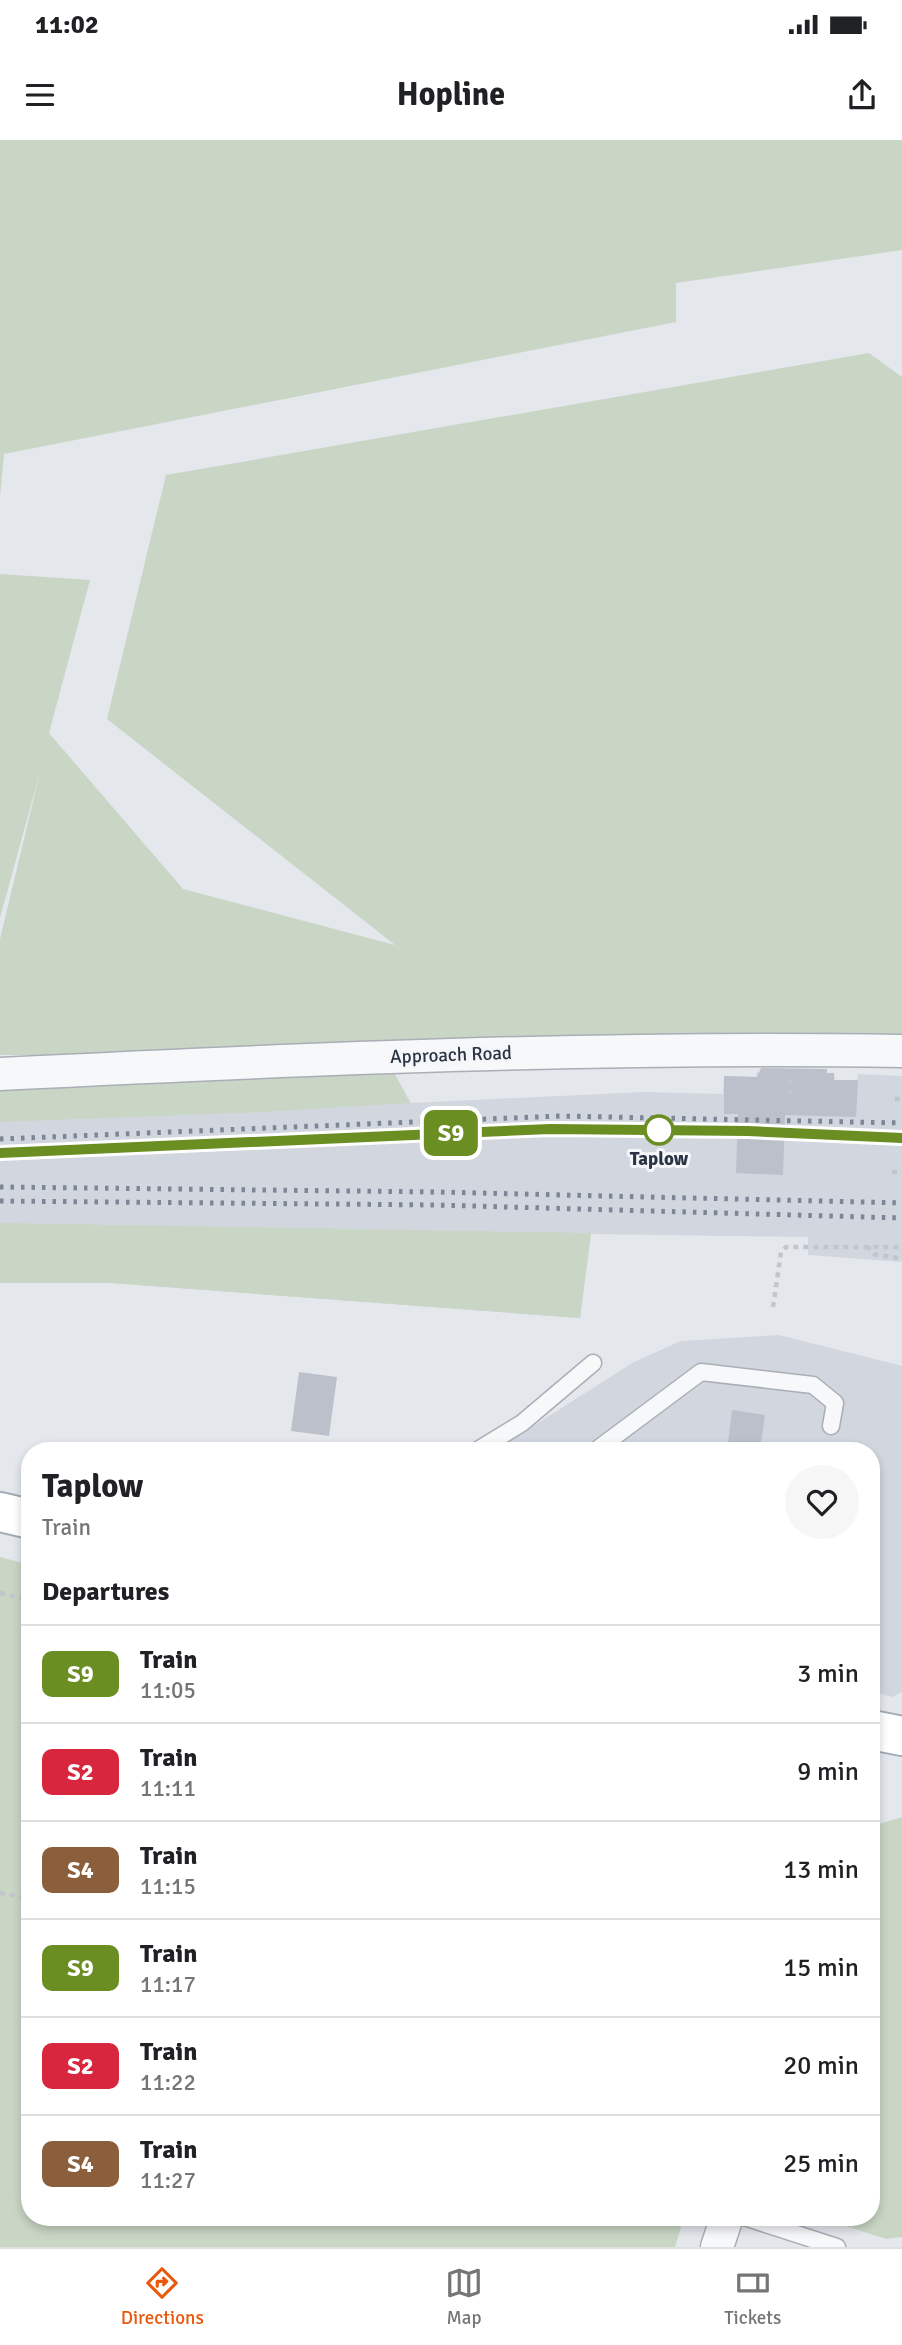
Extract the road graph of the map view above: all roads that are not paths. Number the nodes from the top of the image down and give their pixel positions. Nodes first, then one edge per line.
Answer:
1 (902, 1051) edge
2 (0, 1074) edge
3 (593, 1363) dead end
4 (831, 1426) dead end
5 (491, 1442) edge
6 (607, 1442) edge
7 (0, 1512) edge
8 (21, 1518) edge
9 (880, 1732) edge
10 (902, 1736) edge
11 (724, 2226) edge
12 (772, 2226) edge
13 (717, 2247) edge
14 (837, 2247) edge

1 - 2 street, Approach Road
3 - 5 lane
4 - 6 lane
7 - 8 main road
9 - 10 main road
11 - 13 street
12 - 14 lane

